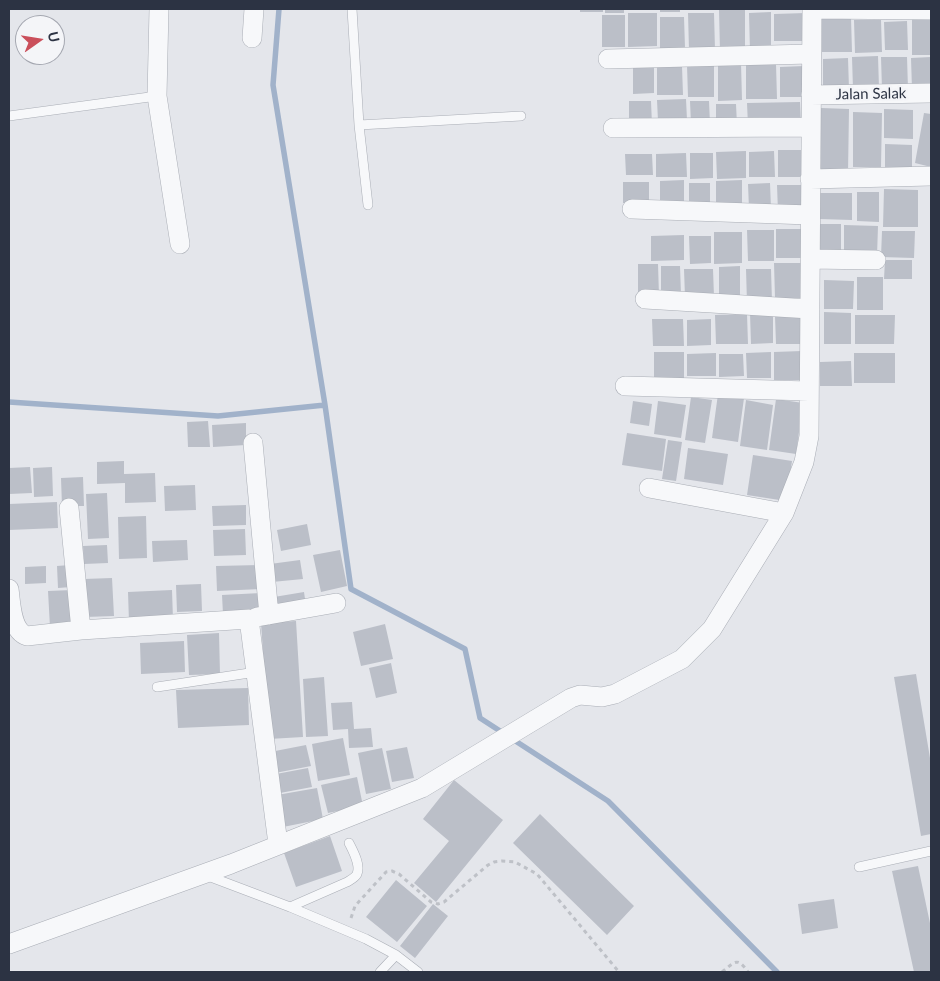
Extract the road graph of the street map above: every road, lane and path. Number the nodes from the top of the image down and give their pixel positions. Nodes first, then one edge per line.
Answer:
1 (159, 9) edge
2 (254, 9) edge
3 (352, 9) edge
4 (931, 10) edge
5 (252, 38) dead end
6 (811, 54) junction
7 (608, 59) dead end
8 (931, 93) edge
9 (811, 95) junction
10 (157, 96) junction
11 (9, 116) edge
12 (521, 116) dead end
13 (358, 125) junction
14 (811, 127) junction
15 (613, 128) dead end
16 (931, 176) edge
17 (810, 179) junction
18 (368, 205) dead end
19 (632, 210) dead end
20 (810, 215) junction
21 (180, 244) dead end
22 (810, 259) junction
23 (876, 260) dead end
24 (645, 299) dead end
25 (810, 309) junction
26 (625, 386) dead end
27 (809, 391) junction
28 (254, 443) dead end
29 (649, 488) dead end
30 (69, 508) dead end
31 (784, 513) junction
32 (9, 589) edge
33 (336, 603) dead end
34 (269, 615) junction
35 (249, 619) junction
36 (81, 630) junction
37 (256, 672) junction
38 (158, 687) dead end
39 (349, 843) dead end
40 (278, 844) junction
41 (931, 851) edge
42 (859, 867) dead end
43 (203, 874) junction
44 (290, 907) junction
45 (347, 931) junction
46 (9, 944) edge
47 (396, 955) junction
48 (380, 972) edge
49 (418, 972) edge
50 (619, 972) edge
51 (722, 972) edge
52 (748, 972) edge

1 - 10 street
2 - 5 street
3 - 13 lane
4 - 6 street
6 - 7 street
6 - 9 street
8 - 9 street, Jalan Salak
9 - 14 street
10 - 11 lane
10 - 21 street
12 - 13 lane
13 - 18 lane
14 - 15 street
14 - 17 street
16 - 17 street
17 - 20 street
19 - 20 street
20 - 22 street
22 - 23 street
22 - 25 street
24 - 25 street
25 - 27 street
26 - 27 street
27 - 31 street
28 - 34 street
29 - 31 street
30 - 36 street
31 - 40 street
32 - 36 street
33 - 34 street
34 - 35 street
35 - 36 street
35 - 37 street
37 - 38 lane
37 - 40 street
39 - 44 lane
40 - 43 street
41 - 42 lane
43 - 44 lane
43 - 46 street
44 - 45 lane
45 - 47 lane
45 - 50 path
47 - 48 lane
47 - 49 lane
51 - 52 path

